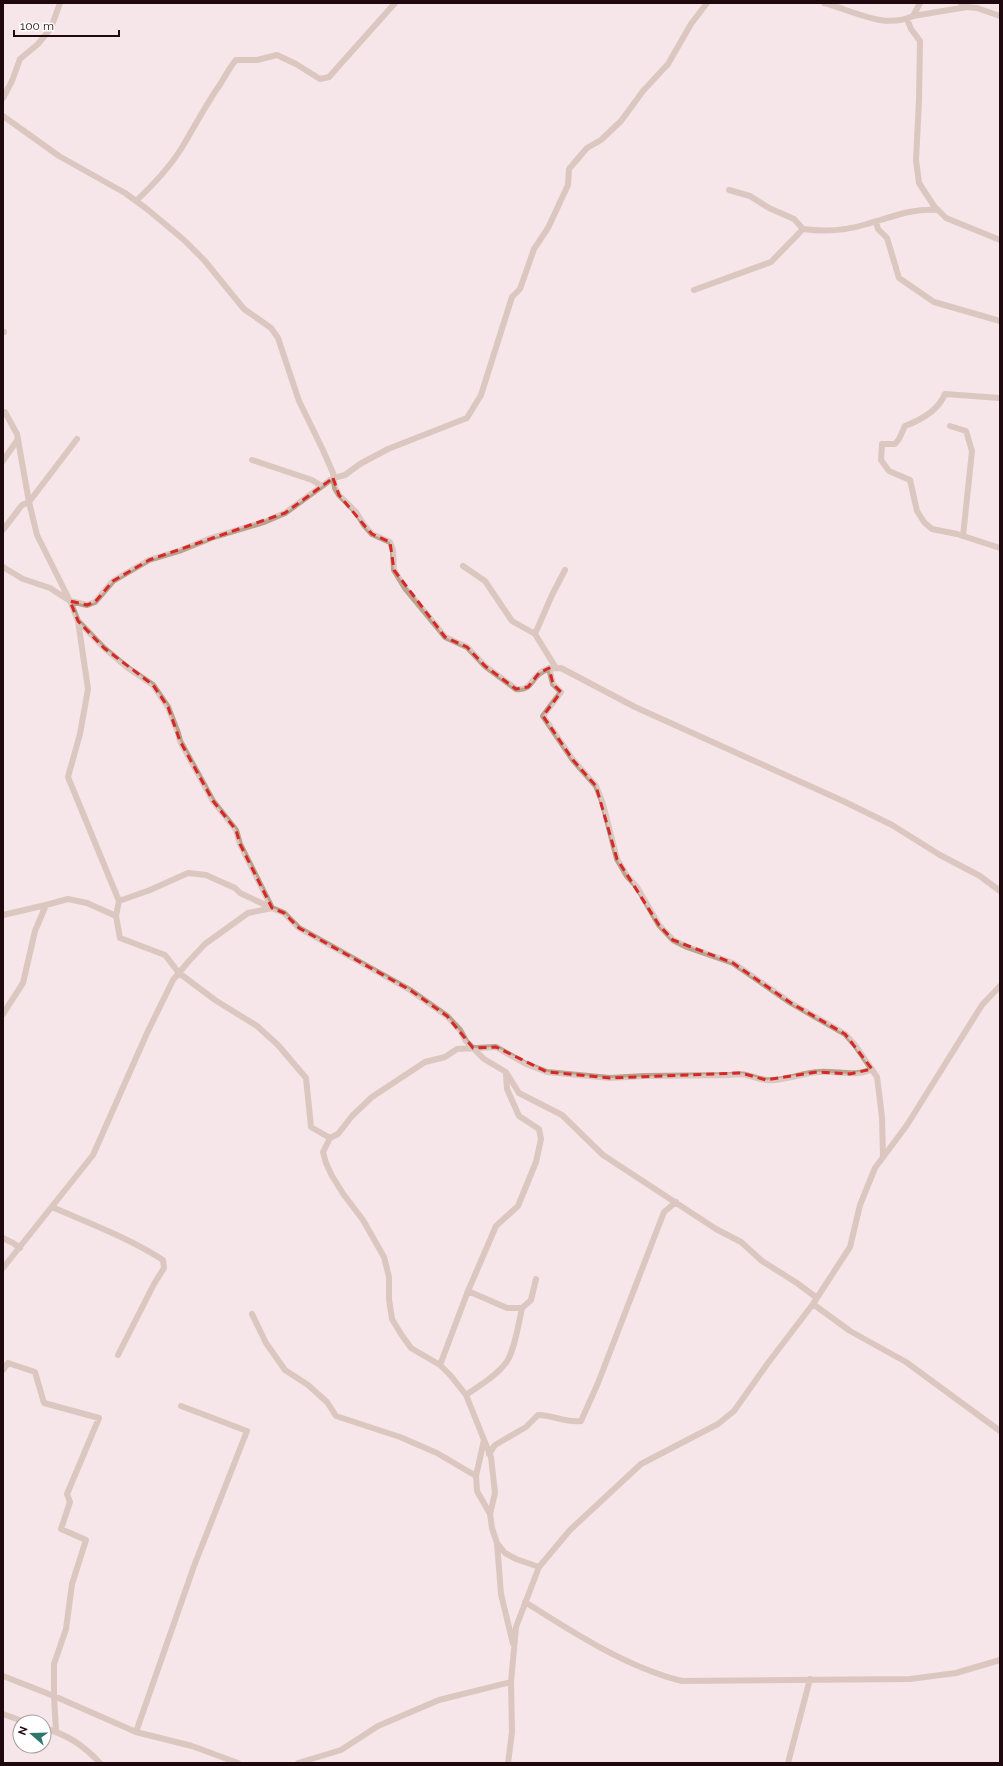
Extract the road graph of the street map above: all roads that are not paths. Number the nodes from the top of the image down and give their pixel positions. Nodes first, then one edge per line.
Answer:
1 (60, 3) edge
2 (395, 3) edge
3 (708, 3) edge
4 (824, 3) edge
5 (920, 3) edge
6 (961, 3) edge
7 (967, 7) junction
8 (1000, 16) edge
9 (910, 17) junction
10 (3, 98) edge
11 (3, 116) edge
12 (729, 190) dead end
13 (136, 201) junction
14 (938, 210) junction
15 (876, 222) junction
16 (803, 229) junction
17 (1000, 240) edge
18 (694, 290) dead end
19 (1000, 322) edge
20 (1000, 398) edge
21 (3, 414) edge
22 (950, 426) dead end
23 (18, 439) junction
24 (77, 439) dead end
25 (252, 460) dead end
26 (3, 461) edge
27 (333, 478) junction
28 (320, 486) junction
29 (29, 502) junction
30 (3, 530) edge
31 (963, 536) junction
32 (1000, 548) edge
33 (463, 566) dead end
34 (3, 567) edge
35 (565, 570) dead end
36 (70, 601) junction
37 (78, 620) junction
38 (535, 634) junction
39 (549, 668) junction
40 (556, 668) junction
41 (1000, 891) edge
42 (119, 901) junction
43 (46, 905) junction
44 (272, 908) junction
45 (3, 915) edge
46 (116, 916) junction
47 (179, 973) junction
48 (1000, 986) edge
49 (3, 1014) edge
50 (473, 1048) junction
51 (872, 1070) junction
52 (506, 1072) junction
53 (330, 1138) junction
54 (883, 1157) junction
55 (676, 1202) junction
56 (52, 1207) junction
57 (3, 1238) edge
58 (20, 1248) junction
59 (3, 1268) edge
60 (536, 1279) dead end
61 (468, 1291) junction
62 (815, 1301) junction
63 (522, 1308) junction
64 (252, 1314) dead end
65 (118, 1355) dead end
66 (440, 1365) junction
67 (3, 1370) edge
68 (466, 1394) junction
69 (181, 1406) dead end
70 (1000, 1431) edge
71 (484, 1440) junction
72 (489, 1454) junction
73 (476, 1476) junction
74 (490, 1514) junction
75 (497, 1543) junction
76 (539, 1567) junction
77 (525, 1602) junction
78 (513, 1648) junction
79 (1000, 1660) edge
80 (3, 1676) edge
81 (810, 1679) junction
82 (511, 1682) junction
83 (54, 1696) junction
84 (52, 1730) edge
85 (56, 1731) junction
86 (136, 1732) junction
87 (100, 1763) edge
88 (238, 1763) edge
89 (298, 1763) edge
90 (508, 1763) edge
91 (788, 1763) edge

1 - 10 street
2 - 13 street
3 - 27 street
4 - 9 street
5 - 9 street
6 - 7 street
7 - 8 street
7 - 9 street
9 - 14 street
11 - 13 street
12 - 16 street
13 - 27 street
14 - 15 street
14 - 17 street
15 - 16 street
15 - 19 street
16 - 18 street
20 - 31 street
21 - 23 street
22 - 31 street
23 - 26 street
23 - 29 street
24 - 29 street
25 - 28 street
27 - 28 street
27 - 39 street
28 - 36 street
29 - 30 street
29 - 36 street
31 - 32 street
33 - 38 street
34 - 36 street
35 - 38 street
36 - 37 street
37 - 42 street
37 - 44 street
38 - 40 street
39 - 40 street
39 - 51 street
40 - 41 street
42 - 44 street
42 - 46 street
43 - 45 street
43 - 46 street
43 - 49 street
44 - 47 street
44 - 50 street
46 - 47 street
47 - 53 street
47 - 56 street
48 - 54 street
50 - 51 street
50 - 52 street
50 - 53 street
51 - 54 street
52 - 55 street
52 - 61 street
53 - 66 street
54 - 62 street
55 - 62 street
55 - 72 street
56 - 58 street
56 - 65 street
57 - 58 street
58 - 59 street
60 - 63 street
61 - 63 street
61 - 66 street
62 - 70 street
62 - 76 street
63 - 68 street
64 - 73 street
66 - 68 street
67 - 83 street
68 - 71 street
69 - 86 street
71 - 72 street
71 - 73 street
72 - 74 street
73 - 74 street
74 - 75 street
75 - 76 street
75 - 78 street
76 - 77 street
77 - 78 street
77 - 81 street
78 - 82 street
79 - 81 street
80 - 83 street
81 - 91 street
82 - 89 street
82 - 90 street
83 - 85 street
83 - 86 street
84 - 85 street
85 - 87 street
86 - 88 street

